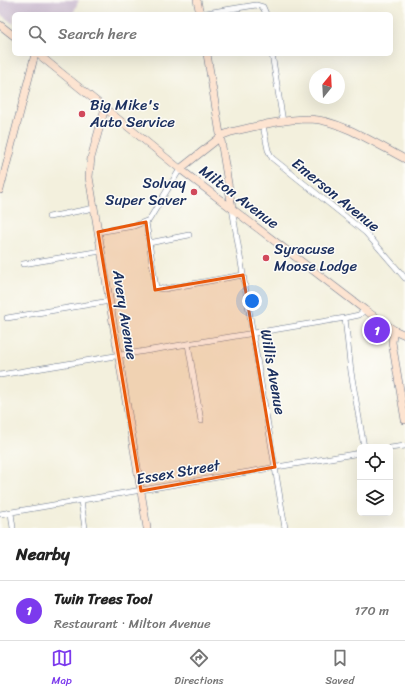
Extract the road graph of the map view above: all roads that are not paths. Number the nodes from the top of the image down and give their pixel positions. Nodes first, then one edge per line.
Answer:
1 (197, 0) edge
2 (200, 12) edge
3 (212, 12) edge
4 (265, 12) edge
5 (0, 25) edge
6 (12, 34) edge
7 (34, 56) edge
8 (40, 56) edge
9 (207, 56) edge
10 (272, 56) edge
11 (105, 108) junction
12 (283, 122) junction
13 (264, 126) junction
14 (221, 137) junction
15 (405, 159) edge
16 (180, 169) junction
17 (0, 190) edge
18 (94, 208) junction
19 (232, 208) junction
20 (49, 217) dead end
21 (146, 222) junction
22 (98, 232) junction
23 (189, 235) dead end
24 (149, 243) junction
25 (101, 251) junction
26 (23, 264) dead end
27 (243, 275) junction
28 (405, 278) edge
29 (110, 301) junction
30 (365, 310) junction
31 (7, 318) dead end
32 (345, 318) junction
33 (394, 330) junction
34 (253, 333) junction
35 (405, 335) edge
36 (188, 344) junction
37 (118, 355) junction
38 (0, 375) edge
39 (405, 420) edge
40 (201, 421) dead end
41 (363, 444) edge
42 (405, 446) edge
43 (393, 448) edge
44 (357, 454) edge
45 (275, 468) junction
46 (141, 491) junction
47 (81, 501) junction
48 (11, 513) junction
49 (0, 514) edge
50 (13, 528) edge
51 (85, 528) edge
52 (147, 528) edge
53 (285, 528) edge

1 - 2 street
3 - 4 street
5 - 6 street
7 - 17 street
8 - 11 street, Milton Avenue
9 - 14 street, Willis Avenue
10 - 12 street
11 - 16 street, Milton Avenue
11 - 18 street, Avery Avenue
12 - 13 street
12 - 15 street
13 - 14 street
13 - 28 street, Emerson Avenue
14 - 16 street
14 - 19 street, Willis Avenue
16 - 19 street, Milton Avenue
16 - 21 street
18 - 20 street
18 - 22 street, Avery Avenue
19 - 27 street, Willis Avenue
19 - 30 street, Milton Avenue
21 - 22 street
21 - 24 street
22 - 25 street, Avery Avenue
23 - 24 street
24 - 27 street
25 - 26 street
25 - 29 street, Avery Avenue
27 - 34 street, Willis Avenue
29 - 31 street
29 - 37 street, Avery Avenue
30 - 32 street
30 - 33 street, Milton Avenue
32 - 34 street
32 - 41 street
33 - 35 street, Milton Avenue
33 - 39 street
34 - 36 street
34 - 45 street, Willis Avenue
36 - 37 street
36 - 40 street
37 - 38 street
37 - 46 street, Avery Avenue
42 - 43 street
44 - 45 street, Essex Street
45 - 46 street, Essex Street
45 - 53 street, Willis Avenue
46 - 47 street, Essex Street
46 - 52 street, Avery Avenue
47 - 48 street, Essex Street
47 - 51 street
48 - 49 street, Essex Street
48 - 50 street

